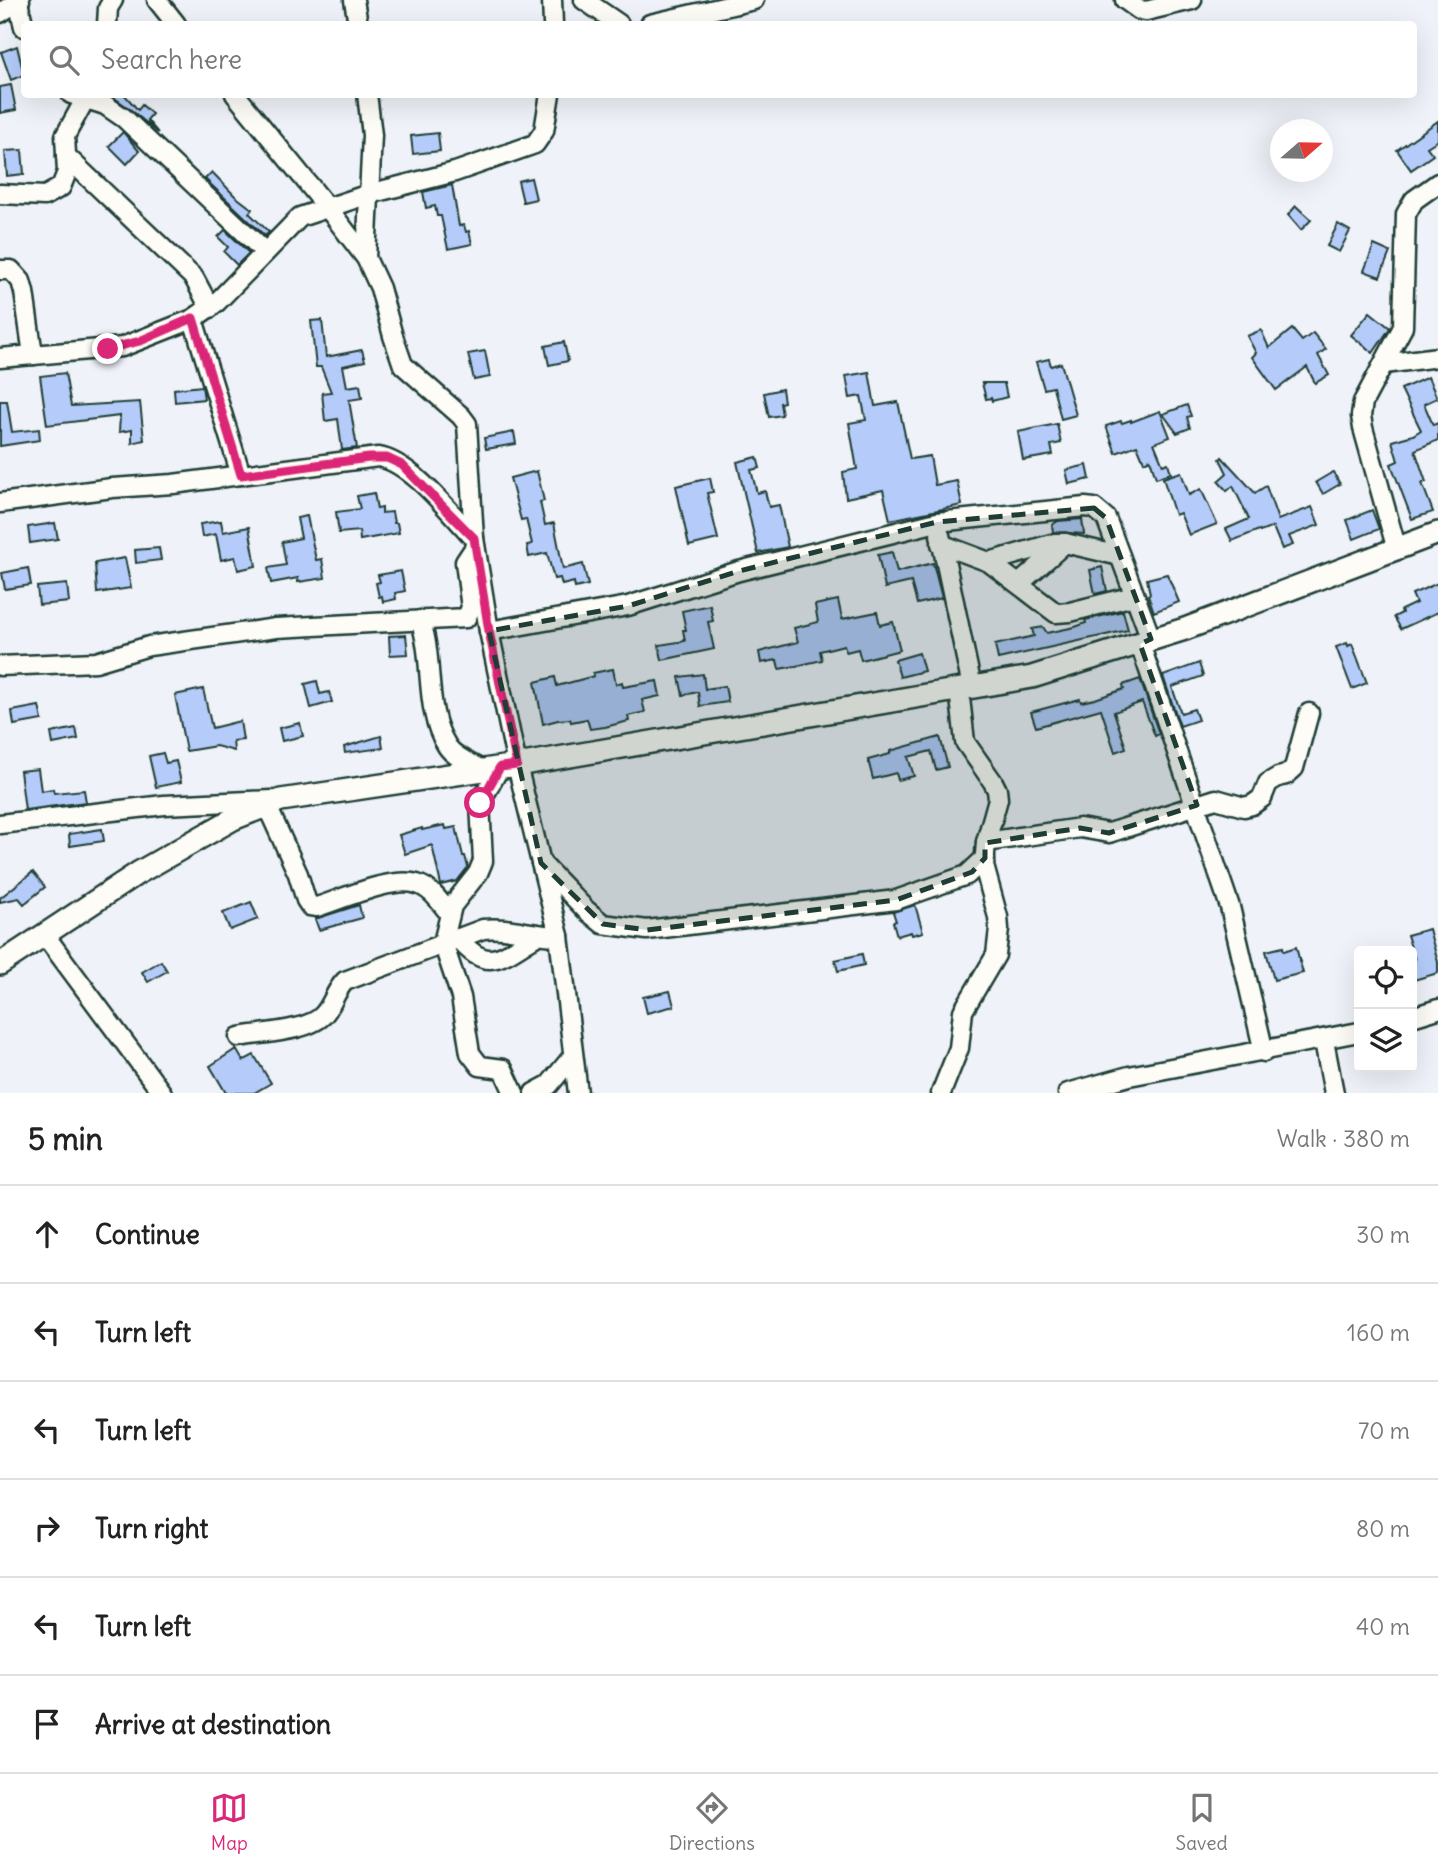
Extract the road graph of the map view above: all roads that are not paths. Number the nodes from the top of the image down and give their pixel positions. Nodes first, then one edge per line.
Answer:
1 (113, 0) edge
2 (157, 0) edge
3 (354, 0) edge
4 (552, 0) edge
5 (584, 0) edge
6 (754, 0) edge
7 (1125, 0) edge
8 (1192, 0) edge
9 (19, 1) edge
10 (0, 13) edge
11 (23, 21) edge
12 (107, 21) edge
13 (174, 21) edge
14 (358, 21) edge
15 (553, 21) edge
16 (615, 21) edge
17 (663, 21) edge
18 (81, 98) edge
19 (87, 98) edge
20 (238, 98) edge
21 (367, 98) edge
22 (549, 98) edge
23 (66, 156) junction
24 (1438, 183) edge
25 (0, 194) edge
26 (369, 194) junction
27 (327, 207) junction
28 (265, 253) junction
29 (366, 258) junction
30 (0, 270) edge
31 (210, 308) junction
32 (193, 318) junction
33 (33, 355) junction
34 (1438, 357) edge
35 (0, 358) edge
36 (1384, 364) junction
37 (241, 475) junction
38 (0, 503) edge
39 (937, 522) junction
40 (1438, 533) edge
41 (475, 542) junction
42 (1065, 543) junction
43 (942, 544) junction
44 (1397, 550) junction
45 (1120, 556) junction
46 (989, 562) junction
47 (1019, 584) junction
48 (1134, 596) junction
49 (420, 620) junction
50 (489, 631) junction
51 (1146, 642) junction
52 (0, 666) edge
53 (965, 688) junction
54 (1309, 713) dead end
55 (500, 767) junction
56 (274, 803) junction
57 (1197, 805) junction
58 (0, 824) edge
59 (985, 850) junction
60 (541, 863) junction
61 (449, 912) junction
62 (44, 934) junction
63 (536, 936) junction
64 (559, 936) junction
65 (450, 940) junction
66 (0, 964) edge
67 (1438, 1009) edge
68 (1417, 1015) edge
69 (1354, 1033) edge
70 (239, 1037) dead end
71 (1324, 1041) junction
72 (1265, 1052) junction
73 (573, 1056) junction
74 (162, 1093) edge
75 (514, 1093) edge
76 (534, 1093) edge
77 (578, 1093) edge
78 (941, 1093) edge
79 (1068, 1093) edge
80 (1334, 1093) edge

1 - 12 street
2 - 13 street
3 - 14 street
4 - 15 street
5 - 16 street
6 - 17 street
7 - 8 street
9 - 10 street
9 - 11 street
18 - 23 street
19 - 28 street
20 - 27 street
21 - 26 street
22 - 26 street
23 - 25 street
23 - 31 street
24 - 36 street
26 - 27 street
26 - 29 street
27 - 28 street
27 - 29 street
28 - 31 street
29 - 41 street
30 - 33 street
31 - 32 street
32 - 33 street
32 - 37 street
33 - 35 street
34 - 36 street
36 - 44 street
37 - 38 street
37 - 41 street
39 - 43 street
39 - 45 street
39 - 50 street
40 - 44 street
41 - 49 street
41 - 50 street
42 - 45 street
42 - 46 street
42 - 47 street
43 - 46 street
43 - 53 street
44 - 51 street
45 - 48 street
46 - 47 street
47 - 48 street
48 - 51 street
49 - 52 street
49 - 55 street
50 - 55 street
51 - 53 street
51 - 57 street
53 - 55 street
53 - 59 street
54 - 57 street
55 - 56 street
55 - 60 street
55 - 61 street
56 - 58 street
56 - 61 street
56 - 62 street
57 - 59 street
57 - 72 street
59 - 60 street
59 - 78 street
60 - 64 street
61 - 65 street
62 - 66 street
62 - 74 street
63 - 64 street
63 - 65 street
63 - 65 street
64 - 73 street
65 - 70 street
65 - 75 street
67 - 68 street
69 - 71 street
71 - 72 street
71 - 80 street
72 - 79 street
73 - 76 street
73 - 77 street

